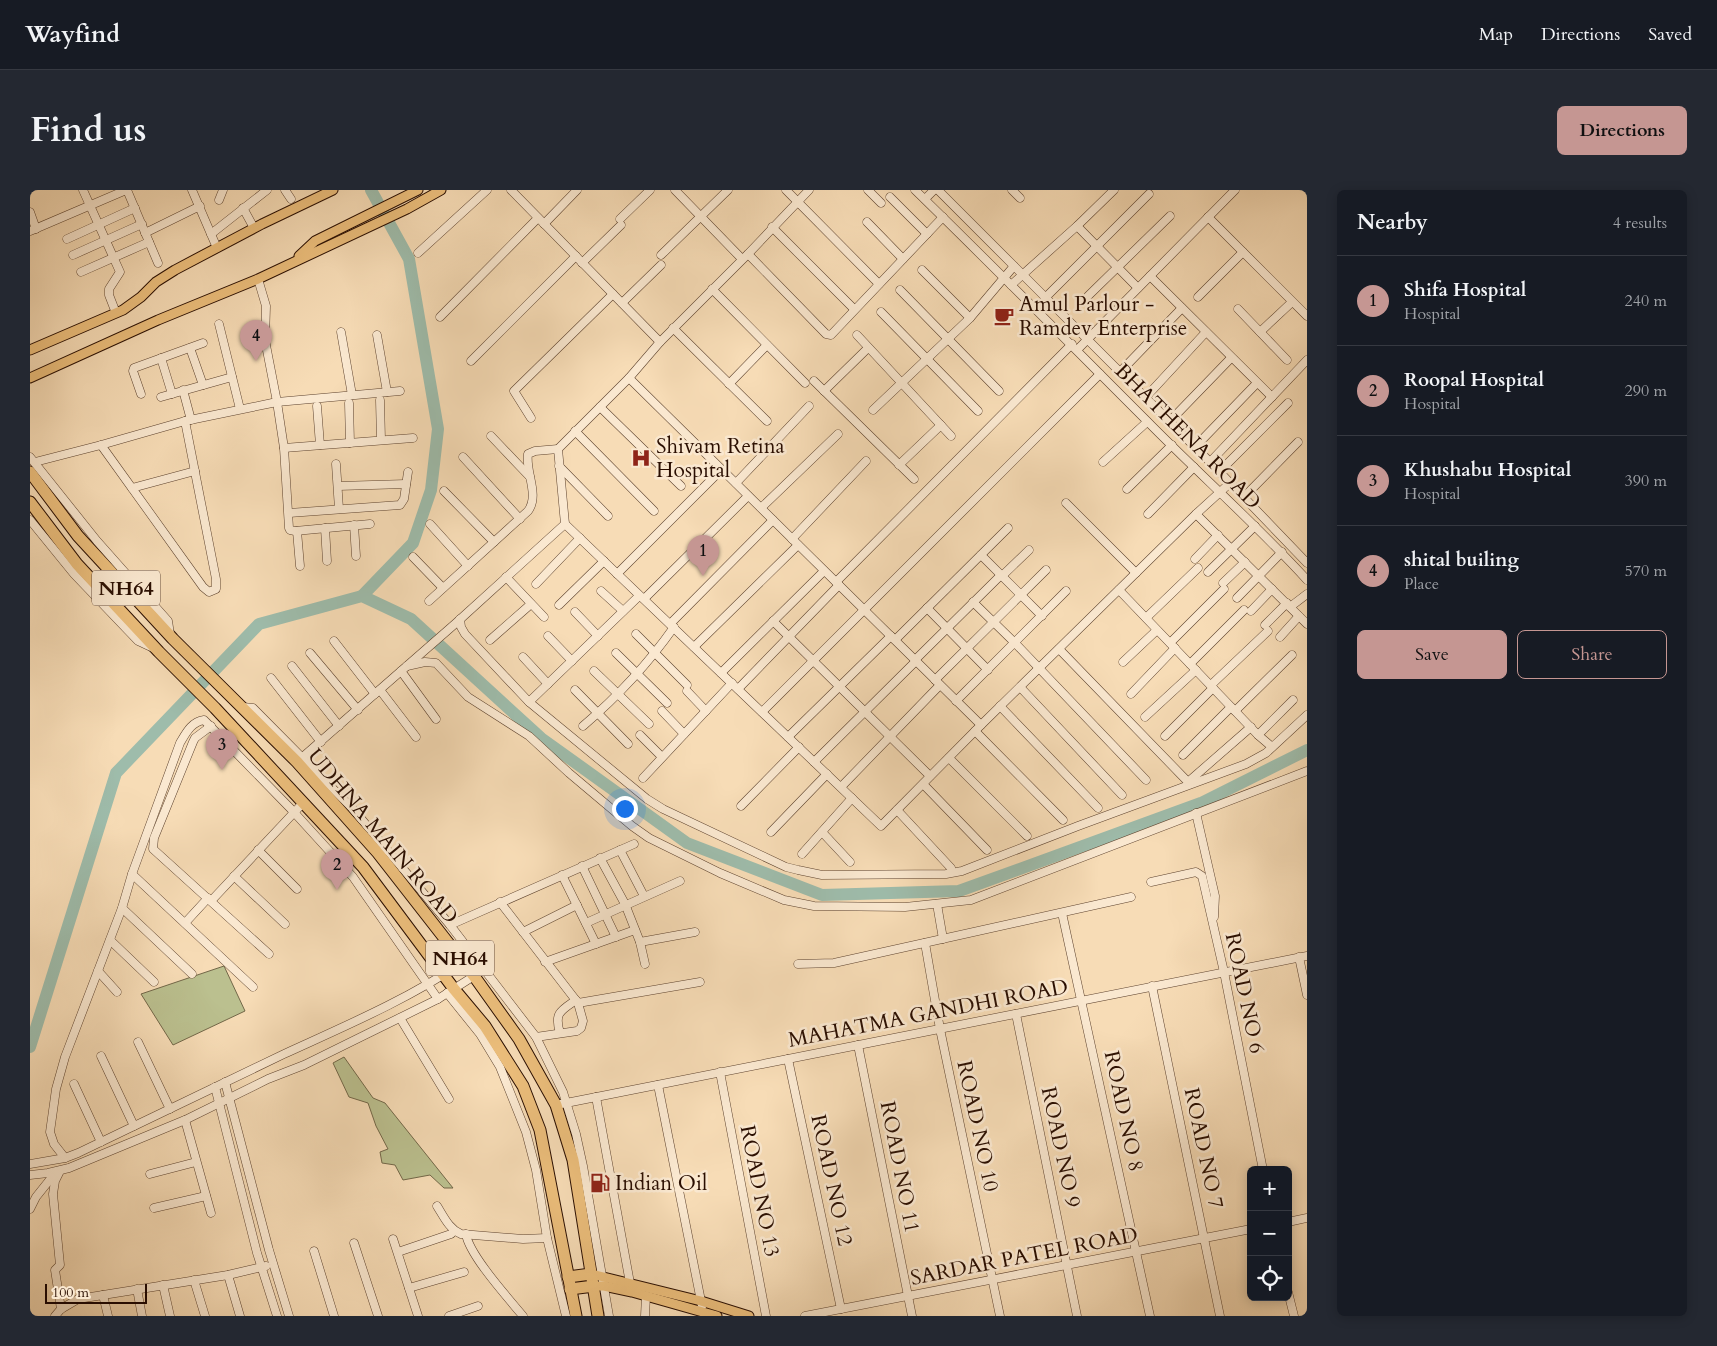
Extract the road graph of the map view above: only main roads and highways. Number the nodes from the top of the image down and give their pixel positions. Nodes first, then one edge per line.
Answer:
1 (333, 190) edge
2 (418, 190) edge
3 (442, 190) edge
4 (294, 262) junction
5 (30, 350) edge
6 (30, 378) edge
7 (32, 463) edge
8 (30, 502) edge
9 (596, 1275) junction
10 (568, 1277) junction
11 (599, 1286) junction
12 (570, 1289) junction
13 (576, 1316) edge
14 (598, 1316) edge
15 (717, 1316) edge
16 (749, 1316) edge

1 - 5 main road
2 - 4 main road
3 - 4 main road
4 - 6 main road
7 - 9 highway, UDHNA MAIN ROAD / NH64
8 - 10 highway, NH64
9 - 10 highway
9 - 11 highway, UDHNA MAIN ROAD / NH64
9 - 16 main road
10 - 12 highway, NH64
11 - 12 highway
11 - 14 highway, UDHNA MAIN ROAD
11 - 15 main road
12 - 13 highway, NH64

